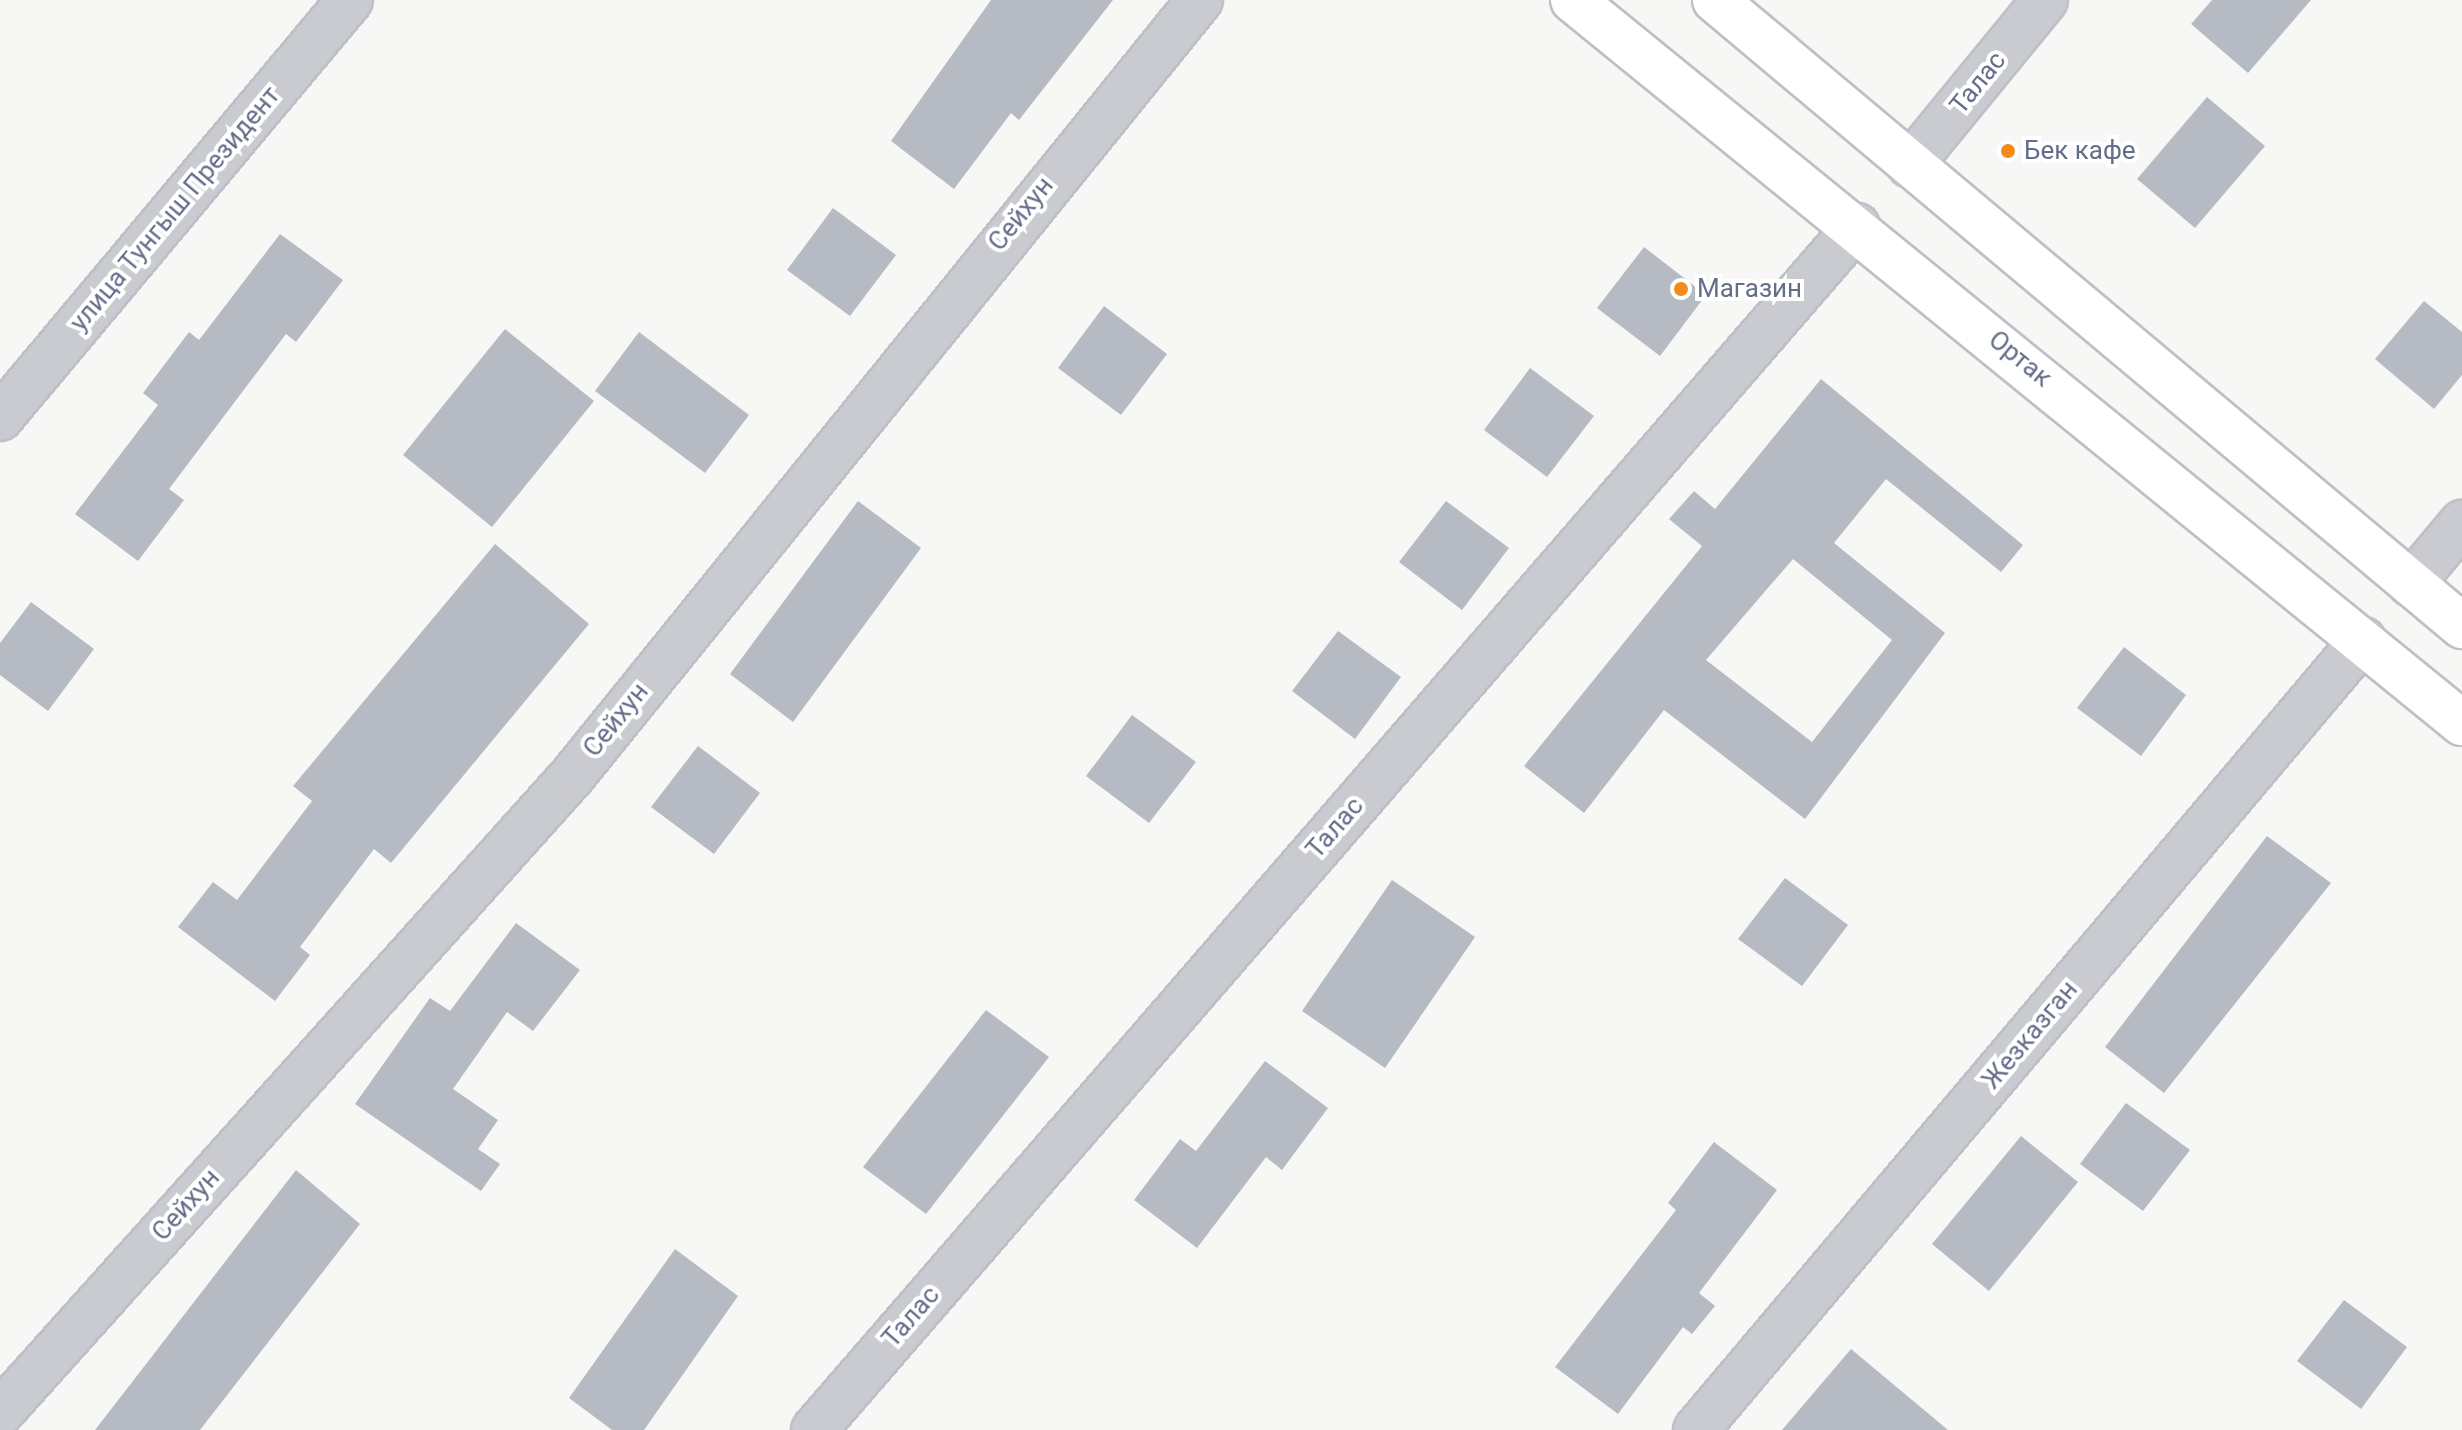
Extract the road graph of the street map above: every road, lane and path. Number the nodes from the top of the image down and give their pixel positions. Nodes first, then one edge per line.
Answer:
1 (350, 0) edge
2 (1200, 0) edge
3 (1573, 0) edge
4 (1715, 0) edge
5 (2045, 0) edge
6 (1910, 165) junction
7 (1857, 226) junction
8 (0, 418) edge
9 (2462, 523) edge
10 (2411, 584) junction
11 (2462, 626) edge
12 (2363, 640) junction
13 (2462, 723) edge
14 (0, 1413) edge
15 (814, 1430) edge
16 (1696, 1430) edge

1 - 8 street, улица Тунгыш Президент
2 - 14 street, Сейхун
3 - 7 street, Ортак
4 - 6 street
5 - 6 street, Талас
6 - 10 street
7 - 12 street, Ортак
7 - 15 street, Талас
9 - 10 street
10 - 11 street
12 - 13 street, Ортак
12 - 16 street, Жезказган

